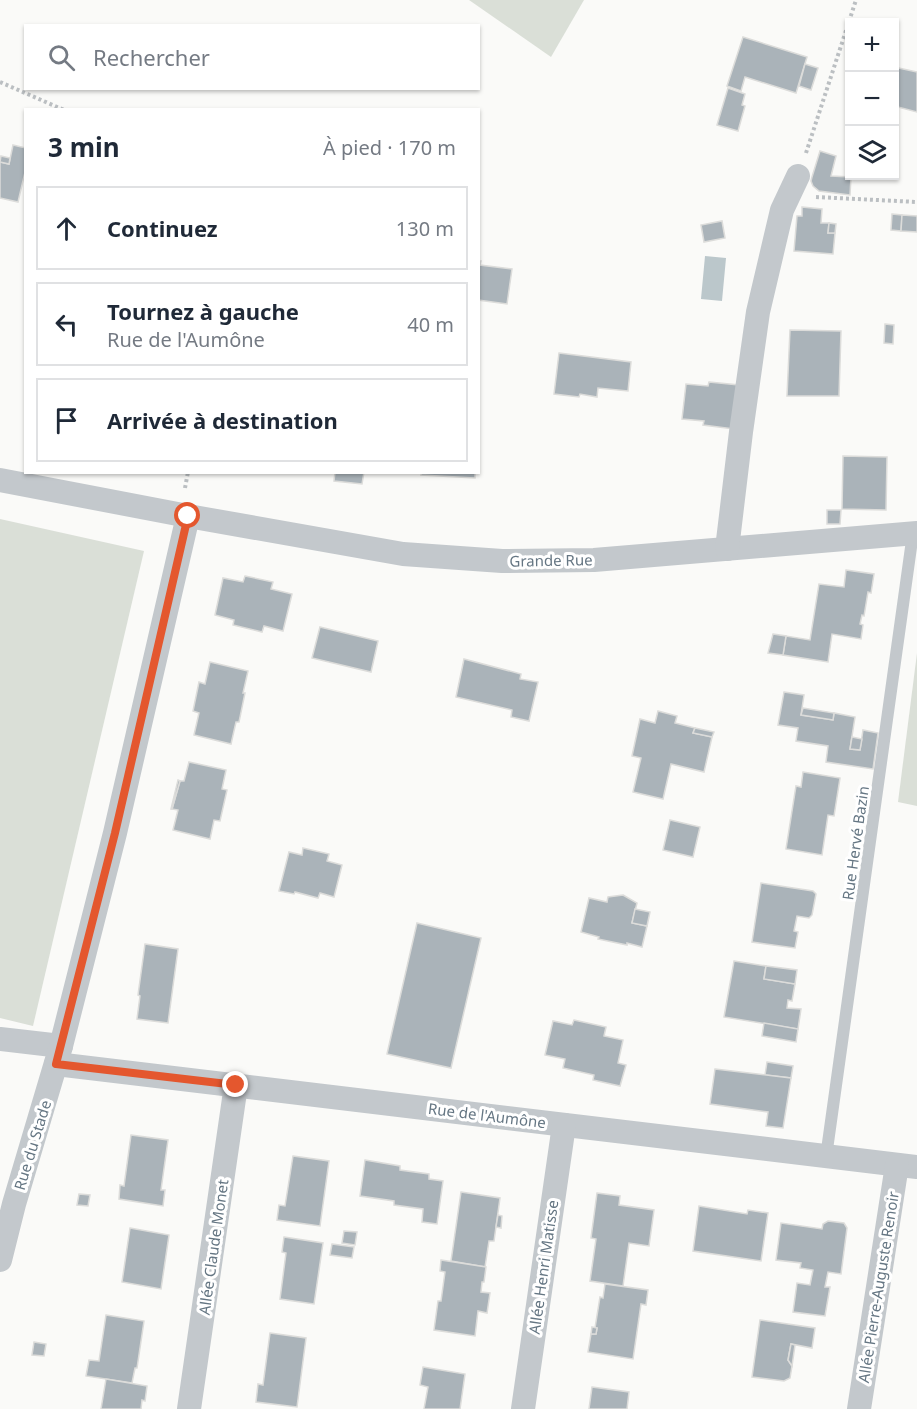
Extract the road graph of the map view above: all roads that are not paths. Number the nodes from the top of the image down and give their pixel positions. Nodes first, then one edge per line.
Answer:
1 (798, 176) road end
2 (0, 480) edge
3 (188, 516) junction
4 (915, 533) edge
5 (727, 549) junction
6 (0, 1039) edge
7 (59, 1055) junction
8 (236, 1085) junction
9 (564, 1125) junction
10 (826, 1157) junction
11 (907, 1166) edge
12 (0, 1260) edge
13 (189, 1409) edge
14 (523, 1409) edge
15 (859, 1409) edge

1 - 5 street
2 - 3 street, Grande Rue
3 - 5 street, Grande Rue
3 - 7 street, Rue du Stade
4 - 5 street, Grande Rue
4 - 10 lane, Rue Hervé Bazin
6 - 7 street, Rue de l'Aumône
7 - 8 street, Rue de l'Aumône
7 - 12 street, Rue du Stade
8 - 9 street, Rue de l'Aumône
8 - 13 street, Allée Claude Monet
9 - 10 street, Rue de l'Aumône
9 - 14 street, Allée Henri Matisse
10 - 11 street, Rue de l'Aumône
11 - 15 street, Allée Pierre-Auguste Renoir

